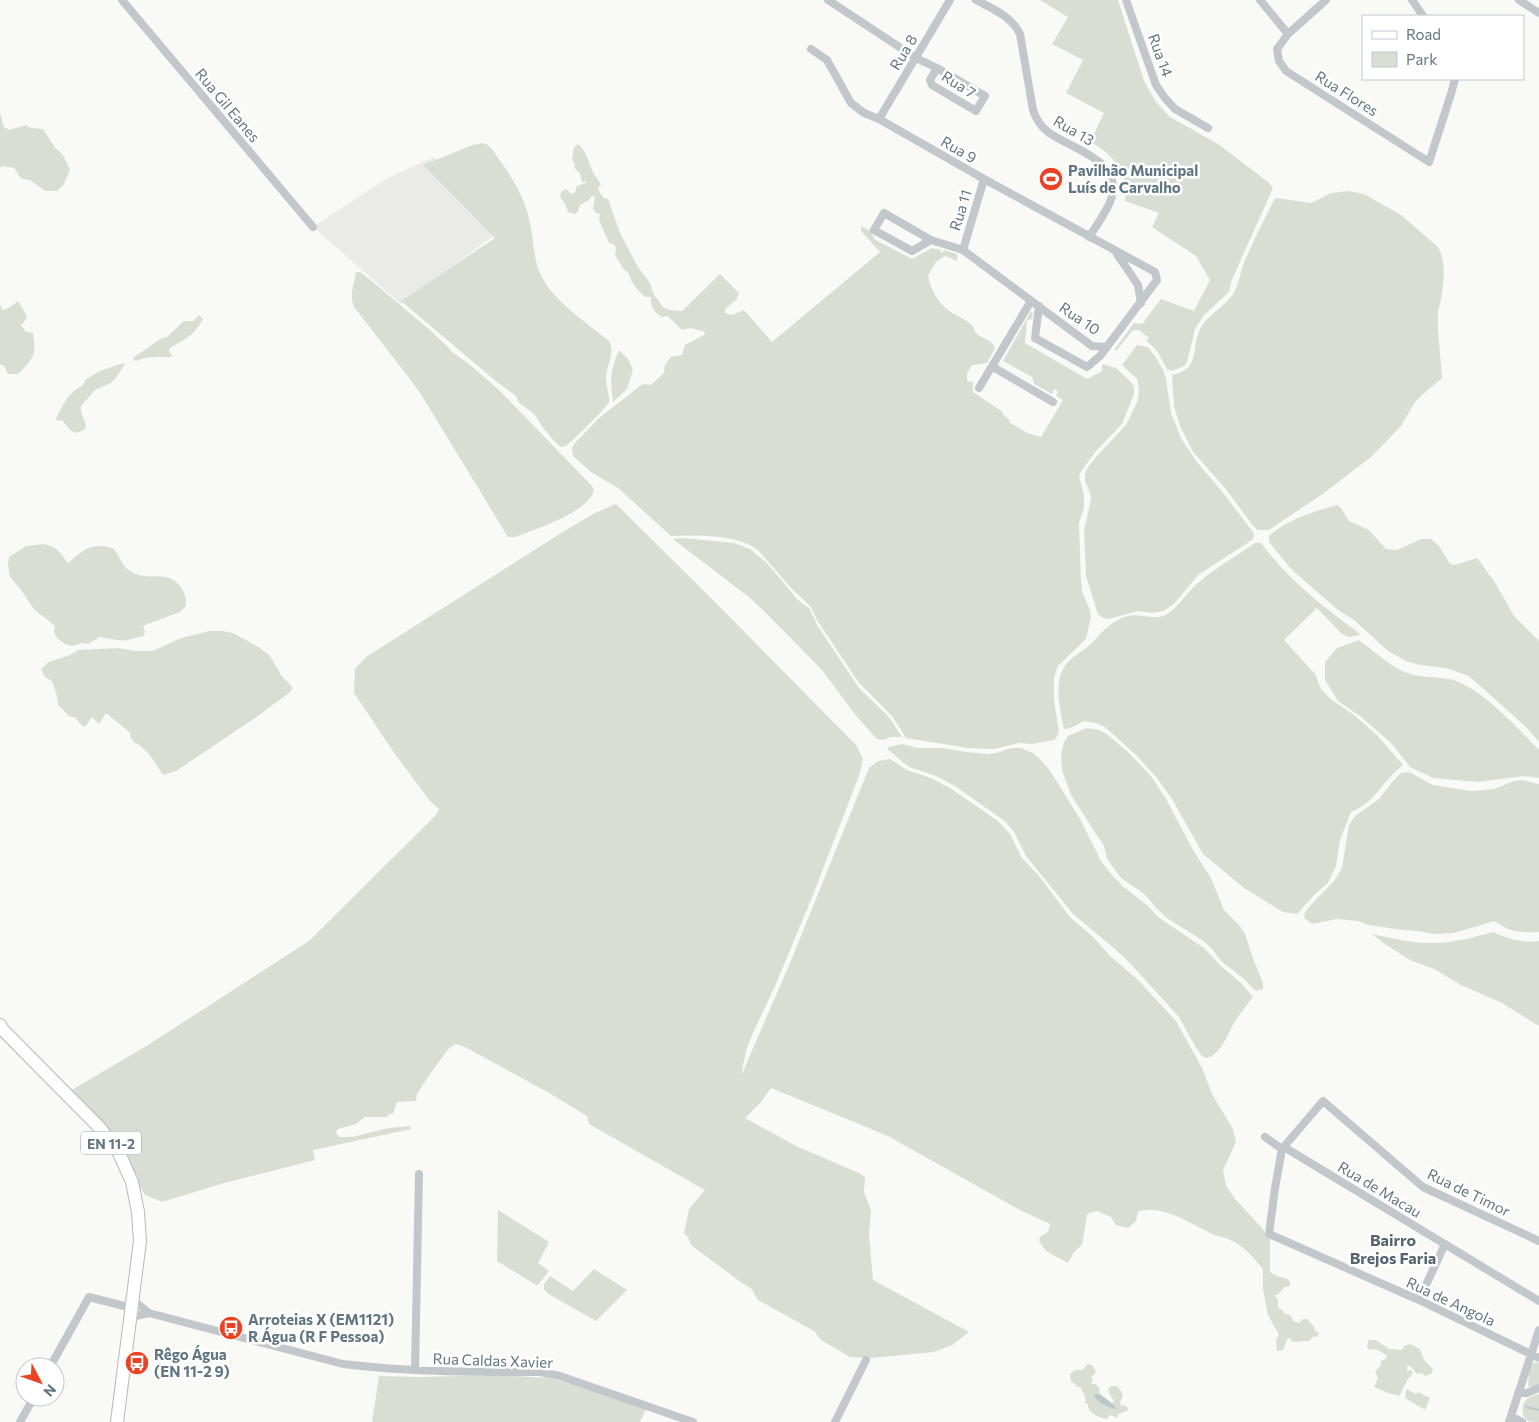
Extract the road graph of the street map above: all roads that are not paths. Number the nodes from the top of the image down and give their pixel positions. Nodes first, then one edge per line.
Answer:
1 (122, 0) edge
2 (828, 0) edge
3 (950, 0) edge
4 (976, 0) edge
5 (1126, 0) edge
6 (1260, 0) edge
7 (1326, 0) edge
8 (1412, 0) edge
9 (1519, 0) edge
10 (1539, 13) edge
11 (1422, 15) edge
12 (1288, 34) junction
13 (811, 49) dead end
14 (916, 58) junction
15 (937, 68) junction
16 (1455, 80) edge
17 (879, 118) junction
18 (1208, 128) dead end
19 (984, 179) junction
20 (313, 227) dead end
21 (1089, 237) junction
22 (931, 240) junction
23 (963, 250) junction
24 (1115, 251) junction
25 (1031, 301) junction
26 (1141, 302) junction
27 (1039, 306) junction
28 (1107, 347) junction
29 (993, 367) junction
30 (980, 388) dead end
31 (1052, 402) dead end
32 (0, 1024) edge
33 (1265, 1137) dead end
34 (1283, 1148) junction
35 (419, 1174) dead end
36 (1539, 1241) edge
37 (1445, 1244) junction
38 (1420, 1300) junction
39 (1539, 1301) edge
40 (132, 1308) junction
41 (149, 1313) junction
42 (1539, 1330) edge
43 (1531, 1355) junction
44 (56, 1357) edge
45 (1539, 1358) edge
46 (866, 1360) dead end
47 (415, 1370) junction
48 (1539, 1388) edge
49 (1518, 1393) junction
50 (28, 1407) edge
51 (1510, 1419) edge
52 (20, 1422) edge
53 (116, 1422) edge
54 (693, 1422) edge
55 (835, 1422) edge
56 (1522, 1422) edge

1 - 20 street, Rua Gil Eanes
2 - 14 street, Rua 7
3 - 14 street, Rua 8
4 - 21 street, Rua 13
5 - 18 street, Rua 14
6 - 12 street
7 - 12 street
8 - 11 street
9 - 10 street
12 - 16 street, Rua Flores
13 - 17 street, Rua 9
14 - 15 street, Rua 7
14 - 17 street, Rua 8
15 - 15 street, Rua 7
17 - 19 street, Rua 9
19 - 21 street, Rua 9
19 - 23 street, Rua 11
21 - 24 street, Rua 9
22 - 22 street, Rua 10
22 - 23 street, Rua 10
23 - 25 street, Rua 10
24 - 26 street, Rua 9
24 - 26 street, Rua 9
25 - 27 street, Rua 10
25 - 29 street
26 - 28 street
27 - 28 street, Rua 10
27 - 28 street, Rua 10
29 - 30 street
29 - 31 street
32 - 40 main road, EN 11-2
33 - 34 street, Rua de Macau
34 - 36 street, Rua de Timor
34 - 37 street, Rua de Macau
34 - 38 street, Rua de Angola
35 - 47 street
37 - 38 street
37 - 39 street, Rua de Macau
38 - 43 street, Rua de Angola
40 - 41 street
40 - 41 street
40 - 44 street
40 - 53 main road, EN 11-2
41 - 47 street, Rua Caldas Xavier
42 - 43 street
43 - 45 street, Rua de Angola
43 - 49 street
46 - 55 street
47 - 54 street, Rua Caldas Xavier
48 - 49 street
49 - 51 street
50 - 52 street
51 - 56 street

